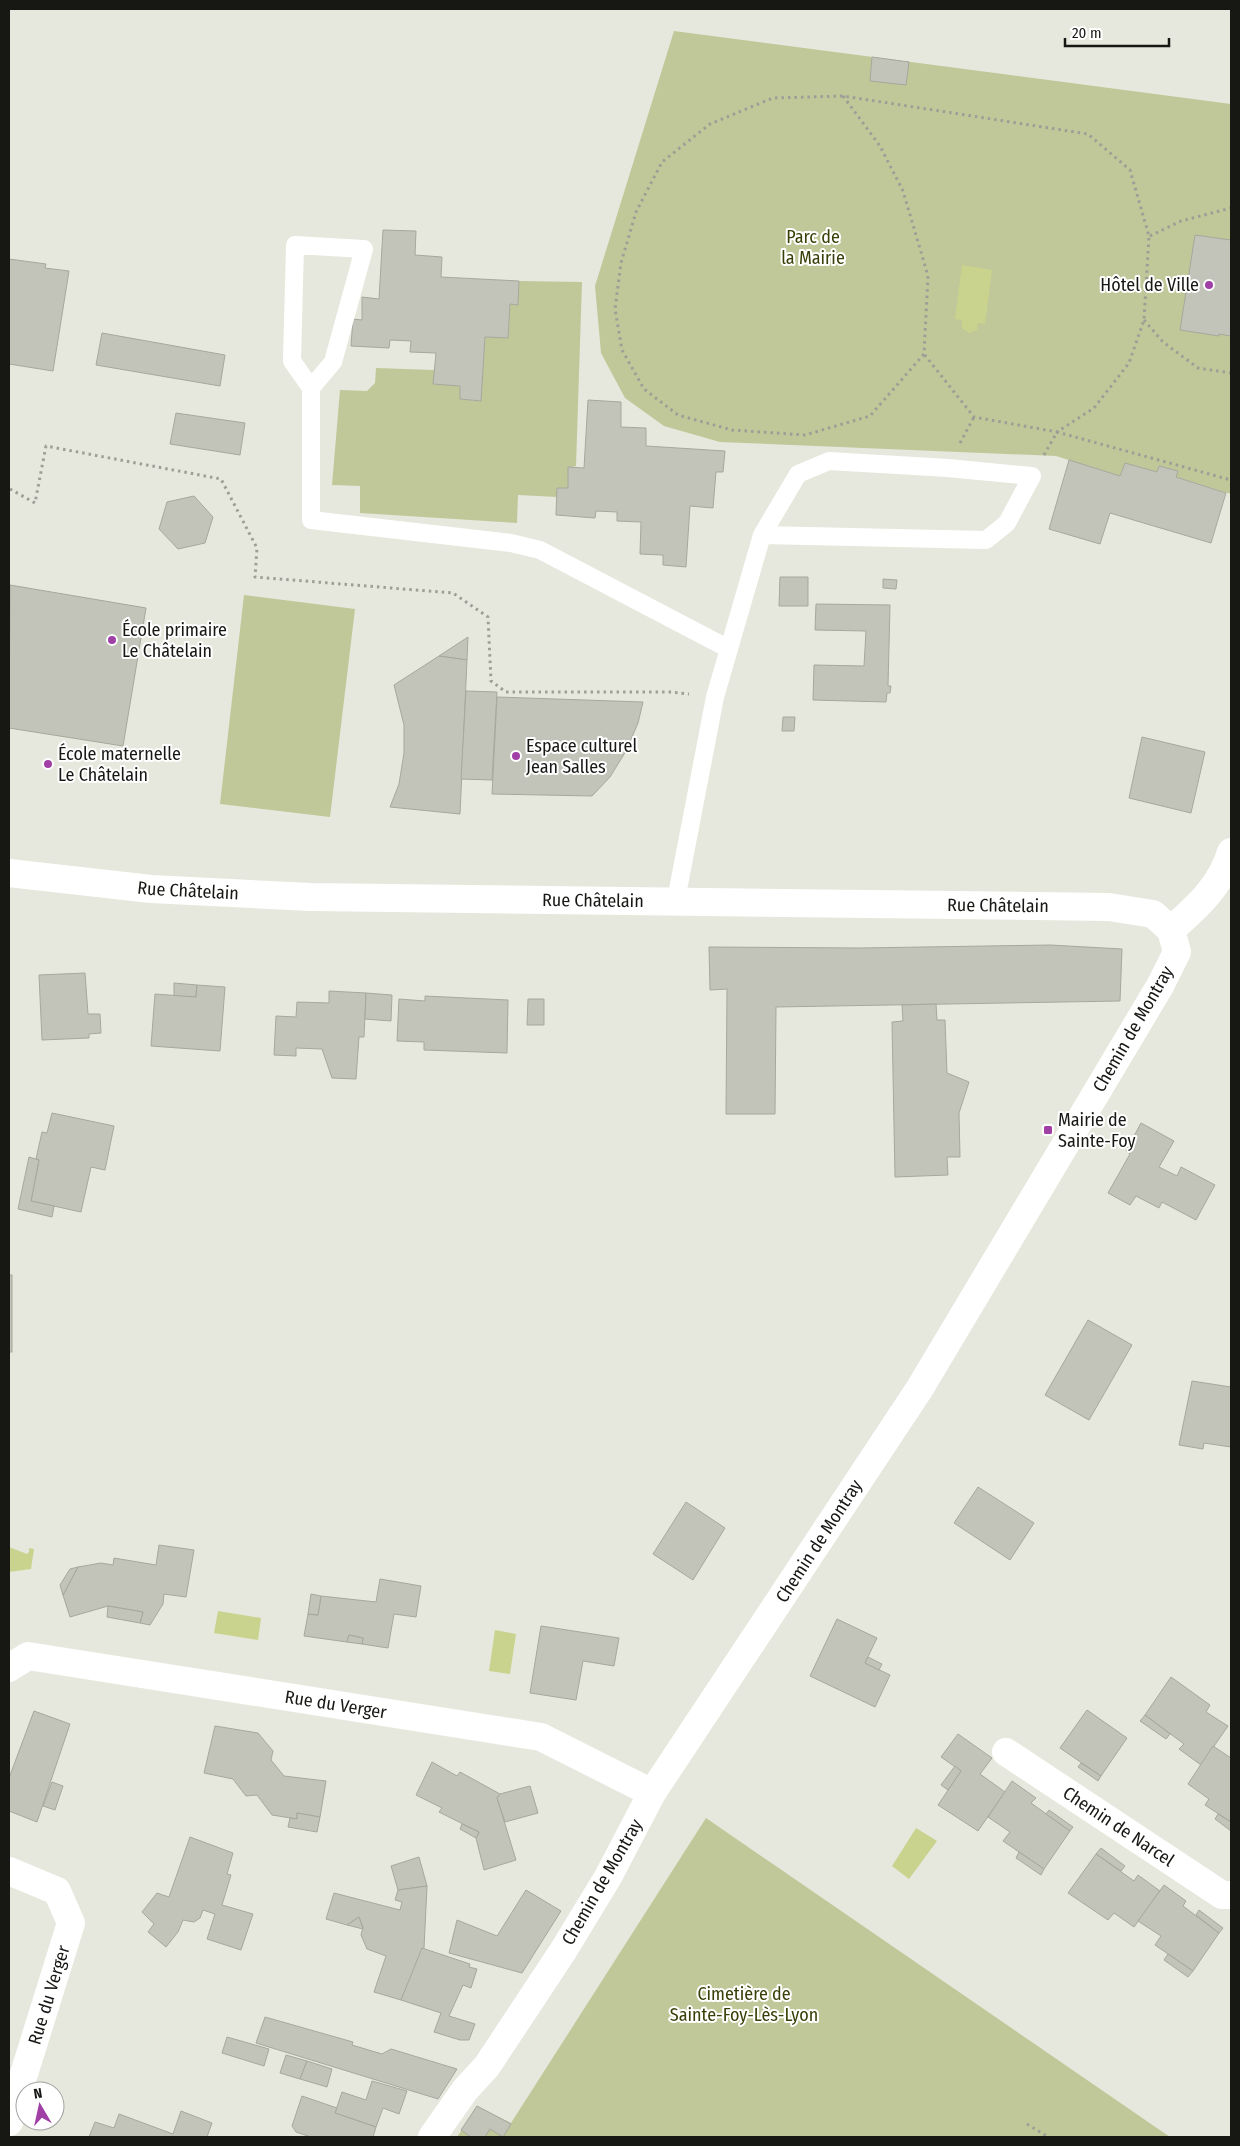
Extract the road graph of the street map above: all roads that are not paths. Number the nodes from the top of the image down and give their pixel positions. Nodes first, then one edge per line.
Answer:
1 (311, 388) junction
2 (762, 535) junction
3 (728, 649) junction
4 (1231, 852) edge
5 (9, 873) edge
6 (676, 900) junction
7 (1171, 930) junction
8 (9, 1668) edge
9 (1006, 1752) dead end
10 (652, 1794) junction
11 (9, 1871) edge
12 (1231, 1895) edge
13 (9, 2122) edge
14 (432, 2137) edge

1 - 1 lane
1 - 3 lane
2 - 2 lane
2 - 3 lane
3 - 6 lane
4 - 7 street
5 - 6 street, Rue Châtelain
6 - 7 street, Rue Châtelain
7 - 10 street, Chemin de Montray
8 - 10 street, Rue du Verger
9 - 12 street, Chemin de Narcel
10 - 14 street, Chemin de Montray
11 - 13 street, Rue du Verger

